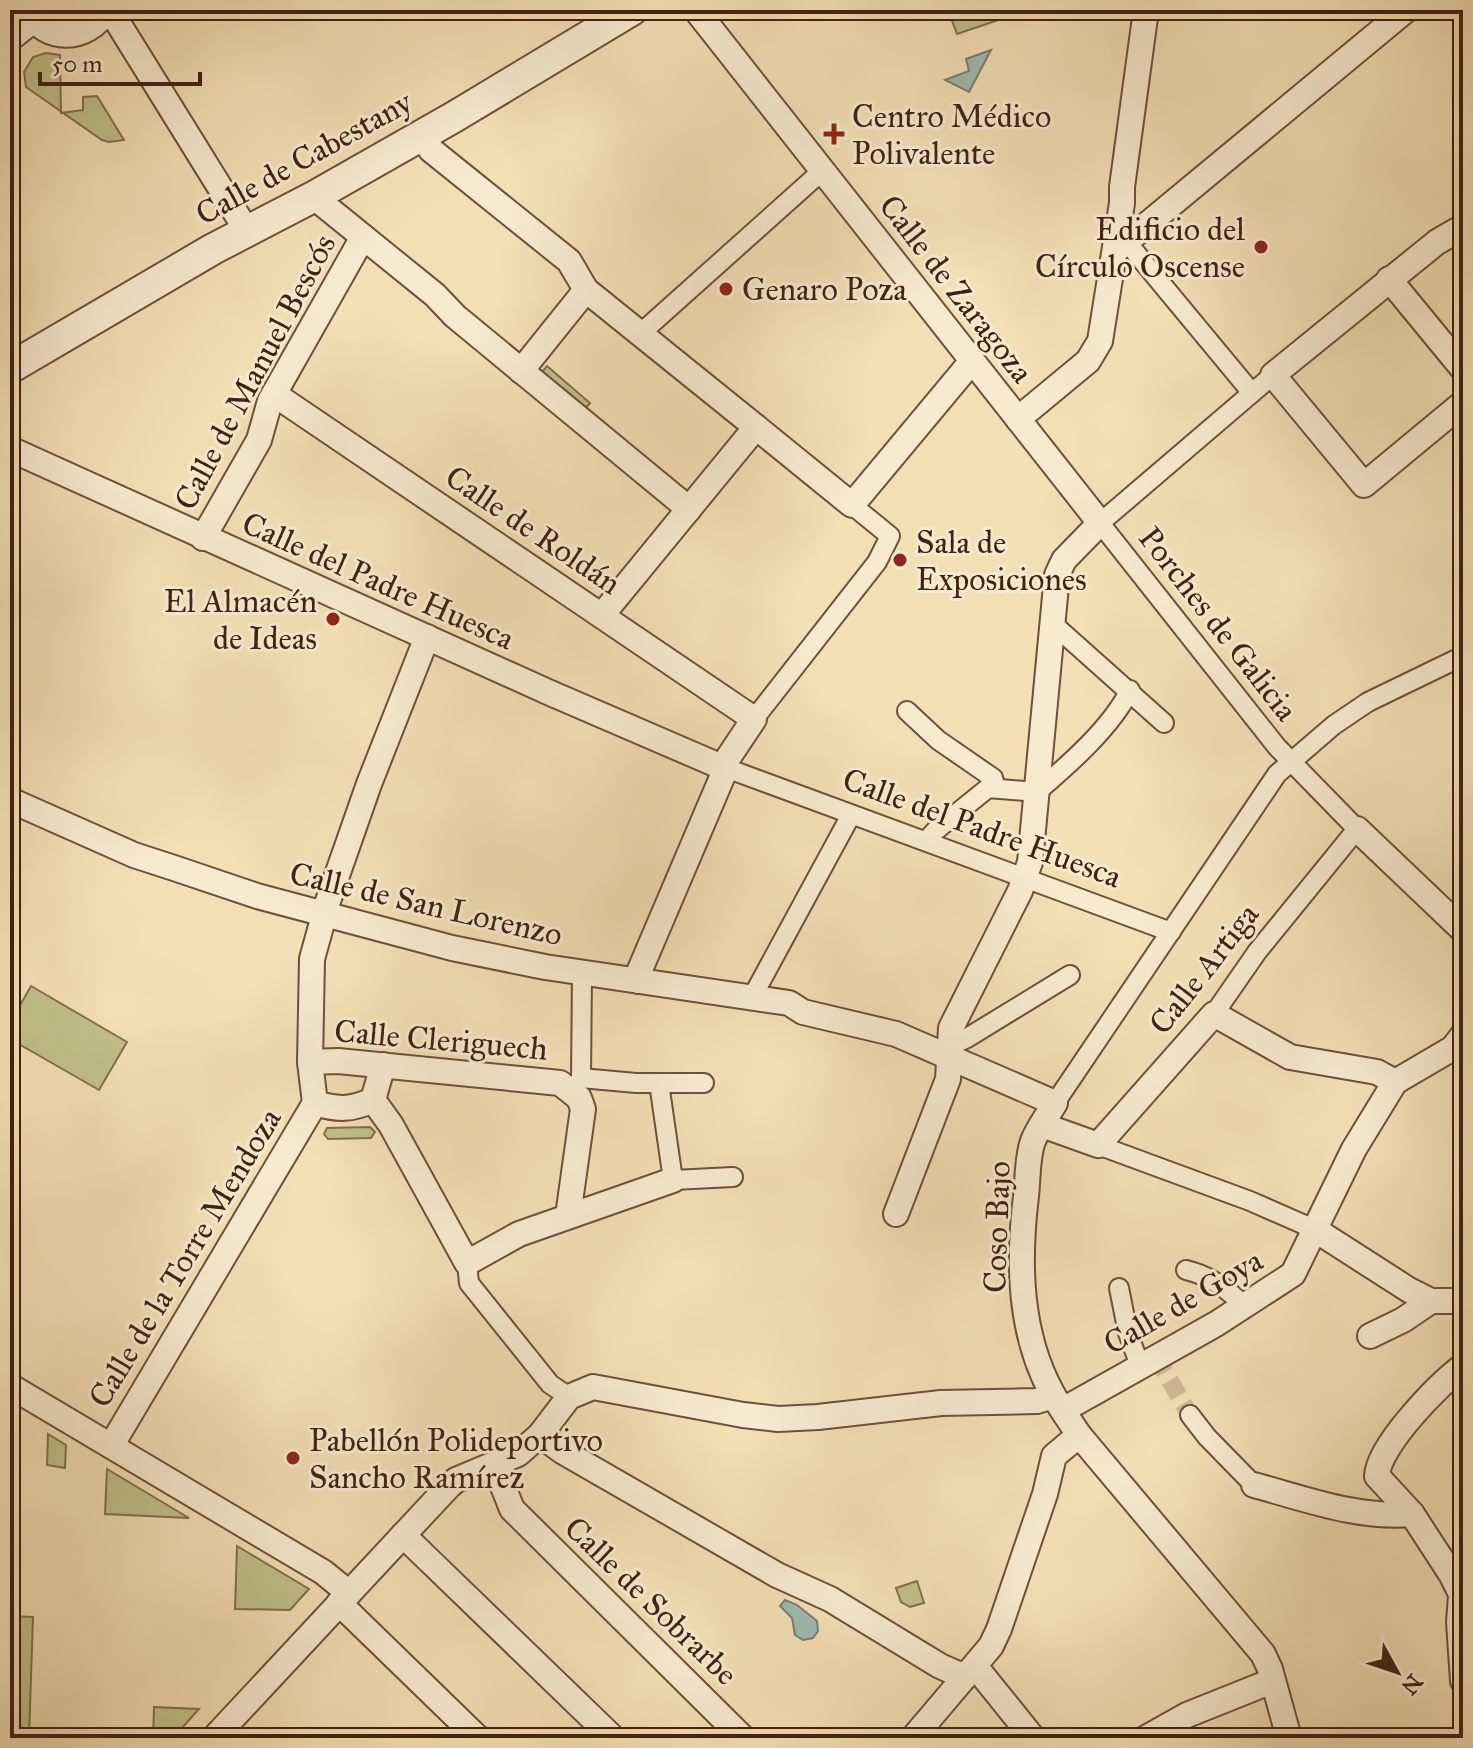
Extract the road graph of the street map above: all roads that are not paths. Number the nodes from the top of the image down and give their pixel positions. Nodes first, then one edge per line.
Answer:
1 (103, 10) edge
2 (110, 10) edge
3 (632, 10) edge
4 (696, 10) edge
5 (1146, 10) edge
6 (1406, 10) edge
7 (33, 13) edge
8 (10, 35) edge
9 (422, 135) junction
10 (822, 171) junction
11 (314, 197) junction
12 (1463, 212) edge
13 (1463, 227) edge
14 (247, 231) junction
15 (363, 237) junction
16 (1437, 242) junction
17 (1121, 246) junction
18 (1389, 279) junction
19 (586, 290) junction
20 (641, 333) junction
21 (972, 361) junction
22 (10, 368) edge
23 (1463, 369) edge
24 (521, 371) junction
25 (1273, 375) junction
26 (1252, 393) junction
27 (274, 394) junction
28 (1463, 403) edge
29 (1018, 419) junction
30 (756, 427) junction
31 (10, 449) edge
32 (852, 505) junction
33 (689, 509) junction
34 (1100, 523) junction
35 (203, 538) junction
36 (602, 615) junction
37 (1053, 624) junction
38 (427, 637) junction
39 (1463, 656) edge
40 (1130, 690) junction
41 (907, 711) dead end
42 (754, 719) junction
43 (1164, 723) dead end
44 (1290, 762) junction
45 (724, 767) junction
46 (996, 788) junction
47 (1037, 792) junction
48 (10, 800) edge
49 (851, 815) junction
50 (1357, 829) junction
51 (926, 841) junction
52 (1025, 877) junction
53 (324, 913) junction
54 (1463, 930) edge
55 (1171, 932) junction
56 (582, 973) junction
57 (1070, 975) dead end
58 (639, 981) junction
59 (754, 998) junction
60 (1214, 1014) junction
61 (1463, 1036) edge
62 (950, 1051) junction
63 (310, 1062) junction
64 (383, 1065) junction
65 (573, 1082) junction
66 (1395, 1082) junction
67 (659, 1083) junction
68 (704, 1083) dead end
69 (373, 1100) junction
70 (315, 1103) junction
71 (1055, 1103) junction
72 (1042, 1125) junction
73 (1098, 1145) junction
74 (733, 1177) dead end
75 (673, 1180) junction
76 (896, 1214) dead end
77 (568, 1216) junction
78 (1314, 1229) junction
79 (467, 1263) junction
80 (1186, 1270) dead end
81 (1119, 1288) dead end
82 (1454, 1302) edge
83 (1244, 1307) junction
84 (1370, 1336) dead end
85 (1140, 1366) junction
86 (1463, 1366) edge
87 (10, 1386) edge
88 (569, 1397) junction
89 (1058, 1403) junction
90 (1190, 1415) tunnel mouth
91 (540, 1435) junction
92 (1079, 1435) junction
93 (111, 1446) junction
94 (495, 1466) junction
95 (1254, 1485) joint
96 (1412, 1514) junction
97 (403, 1535) junction
98 (1462, 1597) edge
99 (344, 1598) junction
100 (970, 1671) junction
101 (1272, 1681) junction
102 (1463, 1681) edge
103 (214, 1738) edge
104 (478, 1738) edge
105 (613, 1738) edge
106 (743, 1738) edge
107 (913, 1738) edge
108 (1033, 1738) edge
109 (1146, 1738) edge
110 (1289, 1738) edge

1 - 7 street
2 - 14 street
3 - 9 street, Calle de Cabestany
4 - 10 street, Calle de Zaragoza
5 - 17 street
6 - 17 street
7 - 8 street
9 - 11 street, Calle de Cabestany
9 - 19 street
10 - 20 street
10 - 21 street, Calle de Zaragoza
11 - 14 street, Calle de Cabestany
11 - 15 street
12 - 16 street
13 - 16 street
14 - 22 street, Calle de Cabestany
15 - 24 street
15 - 27 street, Calle de Manuel Bescós
16 - 18 street
17 - 26 street
17 - 29 street
18 - 23 street
18 - 25 street
19 - 20 street
19 - 24 street
20 - 30 street
21 - 29 street, Calle de Zaragoza
21 - 32 street
24 - 33 street
25 - 26 street
25 - 28 street
26 - 34 street
27 - 35 street, Calle de Manuel Bescós
27 - 36 street, Calle de Roldán
29 - 34 street, Calle de Zaragoza
30 - 32 street
30 - 33 street
31 - 35 street, Calle del Padre Huesca
32 - 42 street
33 - 36 street
34 - 37 street
34 - 44 street, Porches de Galicia
35 - 38 street, Calle del Padre Huesca
36 - 42 street, Calle de Roldán
37 - 40 street
37 - 47 street
38 - 45 street, Calle del Padre Huesca
38 - 53 street
39 - 44 street, Coso Bajo
40 - 43 street
40 - 47 street
41 - 46 street
42 - 45 street
44 - 50 street, Porches de Galicia
44 - 55 street, Coso Bajo
45 - 49 street, Calle del Padre Huesca
45 - 58 street
46 - 47 street
46 - 51 street
47 - 52 street
48 - 53 street, Calle de San Lorenzo
49 - 51 street, Calle del Padre Huesca
49 - 59 street
50 - 54 street
50 - 60 street, Calle Artiga
51 - 52 street, Calle del Padre Huesca
52 - 55 street, Calle del Padre Huesca
52 - 62 street
53 - 56 street, Calle de San Lorenzo
53 - 63 street
55 - 71 street, Coso Bajo
56 - 58 street, Calle de San Lorenzo
56 - 65 street
57 - 62 street
58 - 59 street, Calle de San Lorenzo
59 - 62 street, Calle de San Lorenzo
60 - 66 street
60 - 73 street, Calle Artiga
61 - 66 street
62 - 71 street, Calle de San Lorenzo
62 - 76 street
63 - 64 street, Calle Cleriguech
63 - 70 street
64 - 65 street, Calle Cleriguech
64 - 69 street
65 - 67 street, Calle Cleriguech
65 - 77 street
66 - 78 street, Calle de Goya
67 - 68 street, Calle Cleriguech
67 - 75 street
69 - 70 street
69 - 79 street
70 - 93 street, Calle de la Torre Mendoza
71 - 72 street, Coso Bajo
72 - 73 street
72 - 89 street, Coso Bajo
73 - 78 street
74 - 75 street
75 - 77 street
77 - 79 street
78 - 82 street
78 - 83 street, Calle de Goya
79 - 88 street
80 - 83 street
81 - 85 street
82 - 84 street
83 - 85 street, Calle de Goya
85 - 89 street, Calle de Goya
86 - 96 street
87 - 93 street
88 - 89 street
88 - 91 street
89 - 92 street, Coso Bajo
90 - 95 street
91 - 94 street
91 - 100 street
92 - 100 street
92 - 101 street, Coso Bajo
93 - 99 street
94 - 97 street
94 - 106 street, Calle de Sobrarbe
95 - 96 street
96 - 98 street
97 - 99 street
97 - 105 street
98 - 102 street
99 - 103 street
99 - 104 street
100 - 107 street
100 - 108 street
101 - 109 street
101 - 110 street, Coso Bajo

